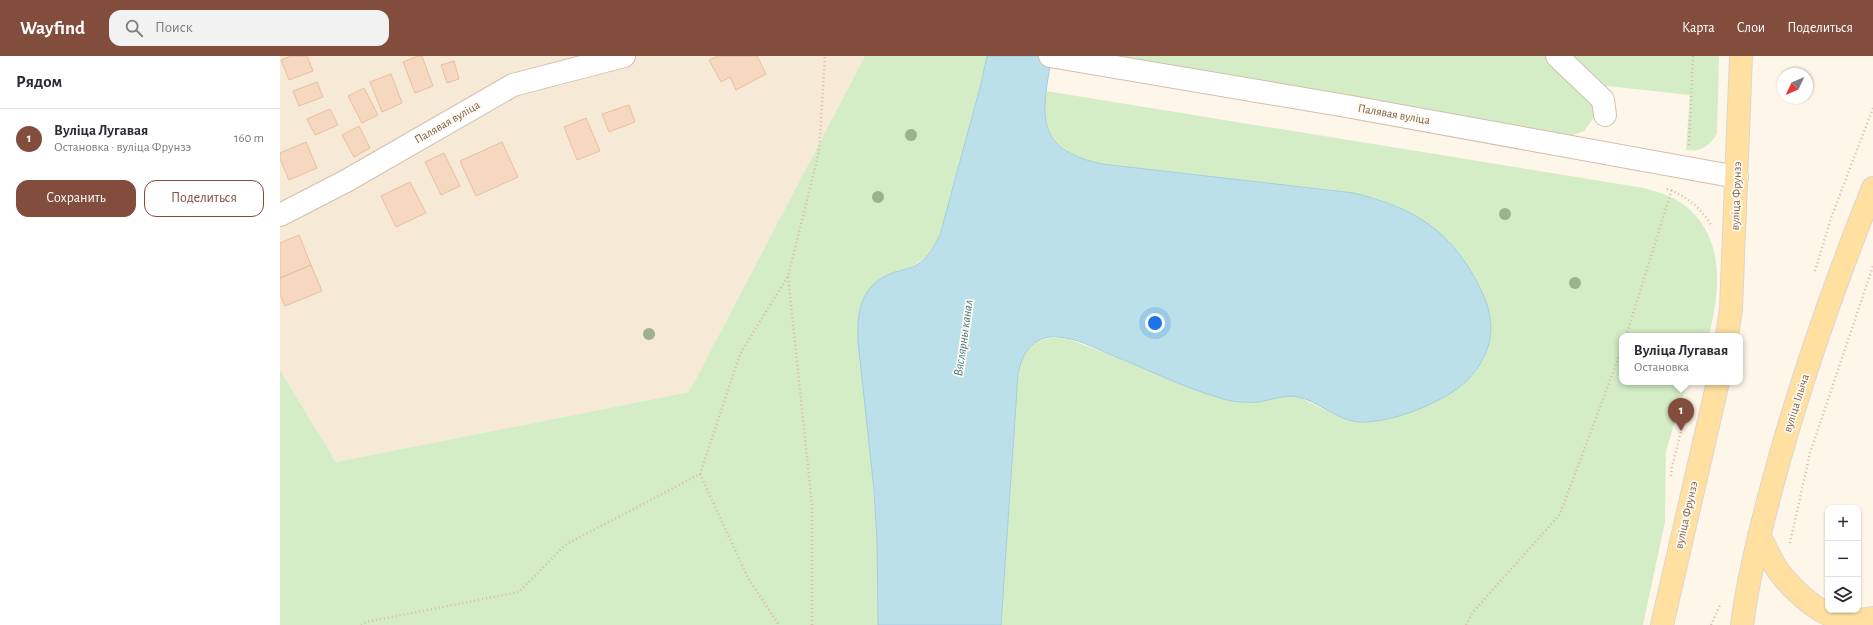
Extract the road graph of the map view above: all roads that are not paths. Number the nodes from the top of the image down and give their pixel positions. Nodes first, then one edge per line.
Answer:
1 (624, 56) edge
2 (1050, 56) edge
3 (1557, 56) edge
4 (1741, 56) edge
5 (1605, 115) dead end
6 (1737, 177) junction
7 (1873, 188) edge
8 (280, 215) edge
9 (1727, 333) edge
10 (1717, 385) edge
11 (1759, 534) junction
12 (1873, 618) edge
13 (1662, 625) edge
14 (1742, 625) edge

1 - 8 street, Палявая вуліца
2 - 6 street, Палявая вуліца
3 - 5 street
4 - 6 main road, вуліца Фрунзэ
6 - 9 main road, вуліца Фрунзэ
7 - 11 main road, вуліца Ільіча
10 - 13 main road, вуліца Фрунзэ
11 - 12 main road
11 - 14 main road, вуліца Ільіча

